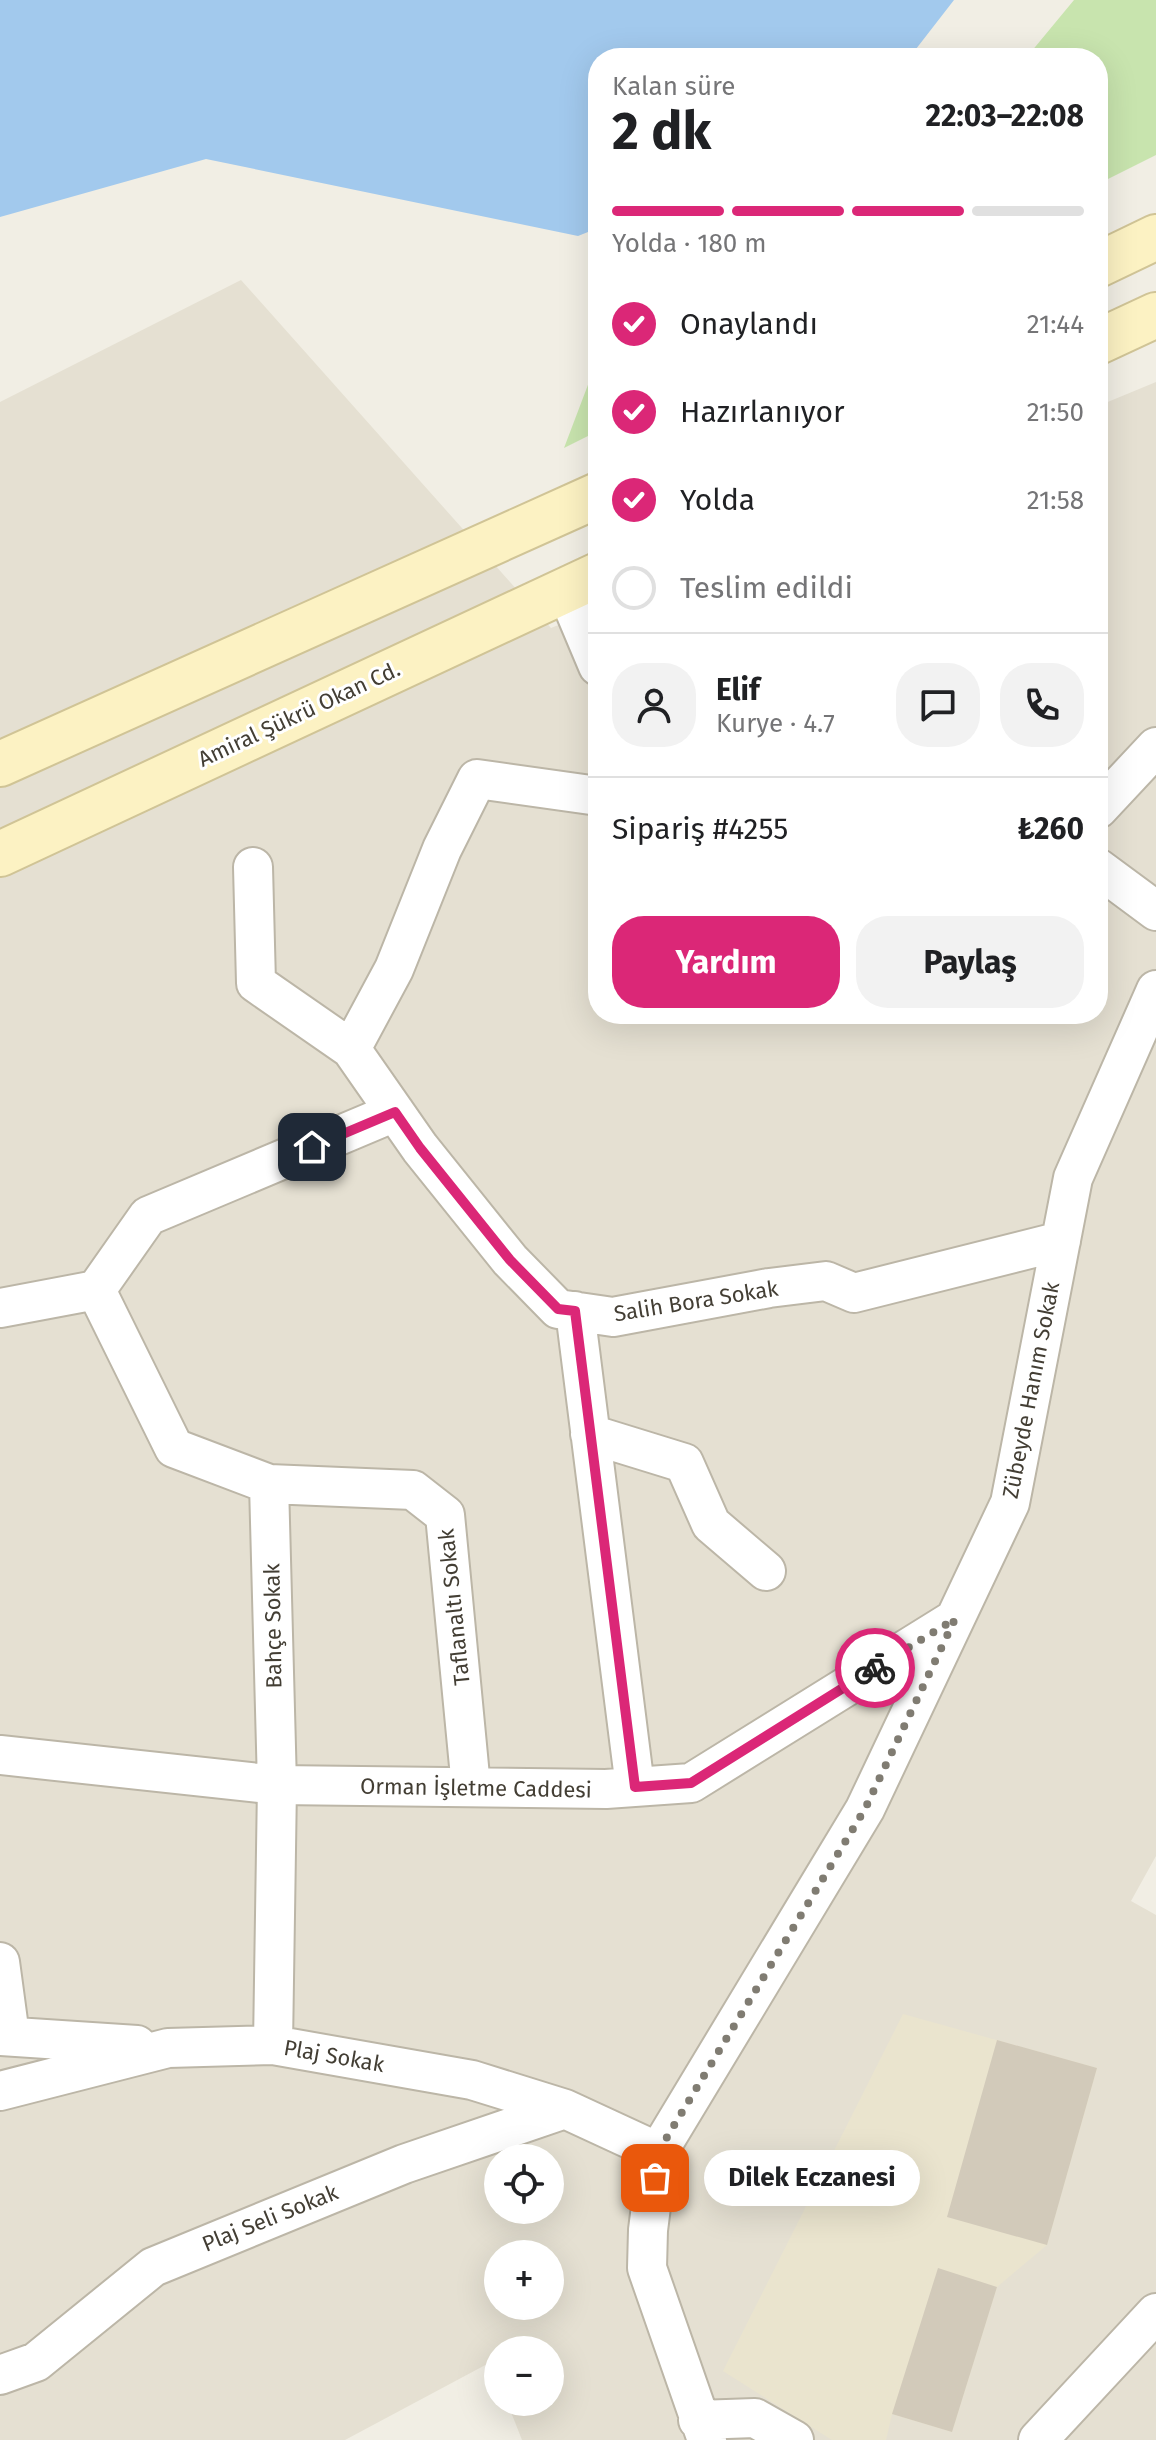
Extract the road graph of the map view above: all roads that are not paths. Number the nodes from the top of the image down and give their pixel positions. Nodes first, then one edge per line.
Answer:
1 (1156, 237) edge
2 (1108, 260) edge
3 (1156, 315) edge
4 (1108, 337) edge
5 (588, 499) edge
6 (582, 582) edge
7 (588, 614) edge
8 (1156, 747) edge
9 (0, 764) edge
10 (588, 795) edge
11 (1108, 798) edge
12 (0, 854) edge
13 (253, 867) dead end
14 (1108, 875) edge
15 (1156, 911) edge
16 (1156, 990) edge
17 (351, 1049) junction
18 (395, 1112) junction
19 (1061, 1241) junction
20 (96, 1290) junction
21 (0, 1308) edge
22 (575, 1311) junction
23 (590, 1434) junction
24 (269, 1484) junction
25 (766, 1571) dead end
26 (955, 1619) junction
27 (0, 1755) edge
28 (277, 1785) junction
29 (471, 1787) junction
30 (635, 1787) junction
31 (0, 1962) edge
32 (5, 2036) edge
33 (273, 2045) junction
34 (168, 2048) junction
35 (0, 2091) edge
36 (565, 2109) junction
37 (658, 2152) junction
38 (1156, 2313) edge
39 (0, 2375) edge
40 (703, 2430) edge
41 (794, 2440) edge
42 (1038, 2440) edge

1 - 2 main road
3 - 4 main road
5 - 9 main road
6 - 7 street
6 - 12 main road, Amiral Şükrü Okan Cd.
8 - 11 street
10 - 17 street
13 - 17 street
14 - 15 street
16 - 19 street, Zübeyde Hanım Sokak
17 - 18 street, Salih Bora Sokak
18 - 20 street
18 - 22 street, Salih Bora Sokak
19 - 22 street, Salih Bora Sokak
19 - 26 street, Zübeyde Hanım Sokak
20 - 21 street
20 - 24 street
22 - 23 street
23 - 25 street
23 - 30 street
24 - 28 street, Bahçe Sokak
24 - 29 street, Taflanaltı Sokak
26 - 30 street, Orman İşletme Caddesi
26 - 37 street, Zübeyde Hanım Sokak
27 - 28 street, Orman İşletme Caddesi
28 - 29 street, Orman İşletme Caddesi
28 - 33 street, Bahçe Sokak
29 - 30 street, Orman İşletme Caddesi
31 - 32 street
32 - 34 street
33 - 34 street, Plaj Sokak
33 - 36 street, Plaj Sokak
34 - 35 street, Plaj Sokak
36 - 37 street, Plaj Sokak
36 - 39 street, Plaj Seli Sokak
37 - 40 street
38 - 42 street
40 - 41 street

